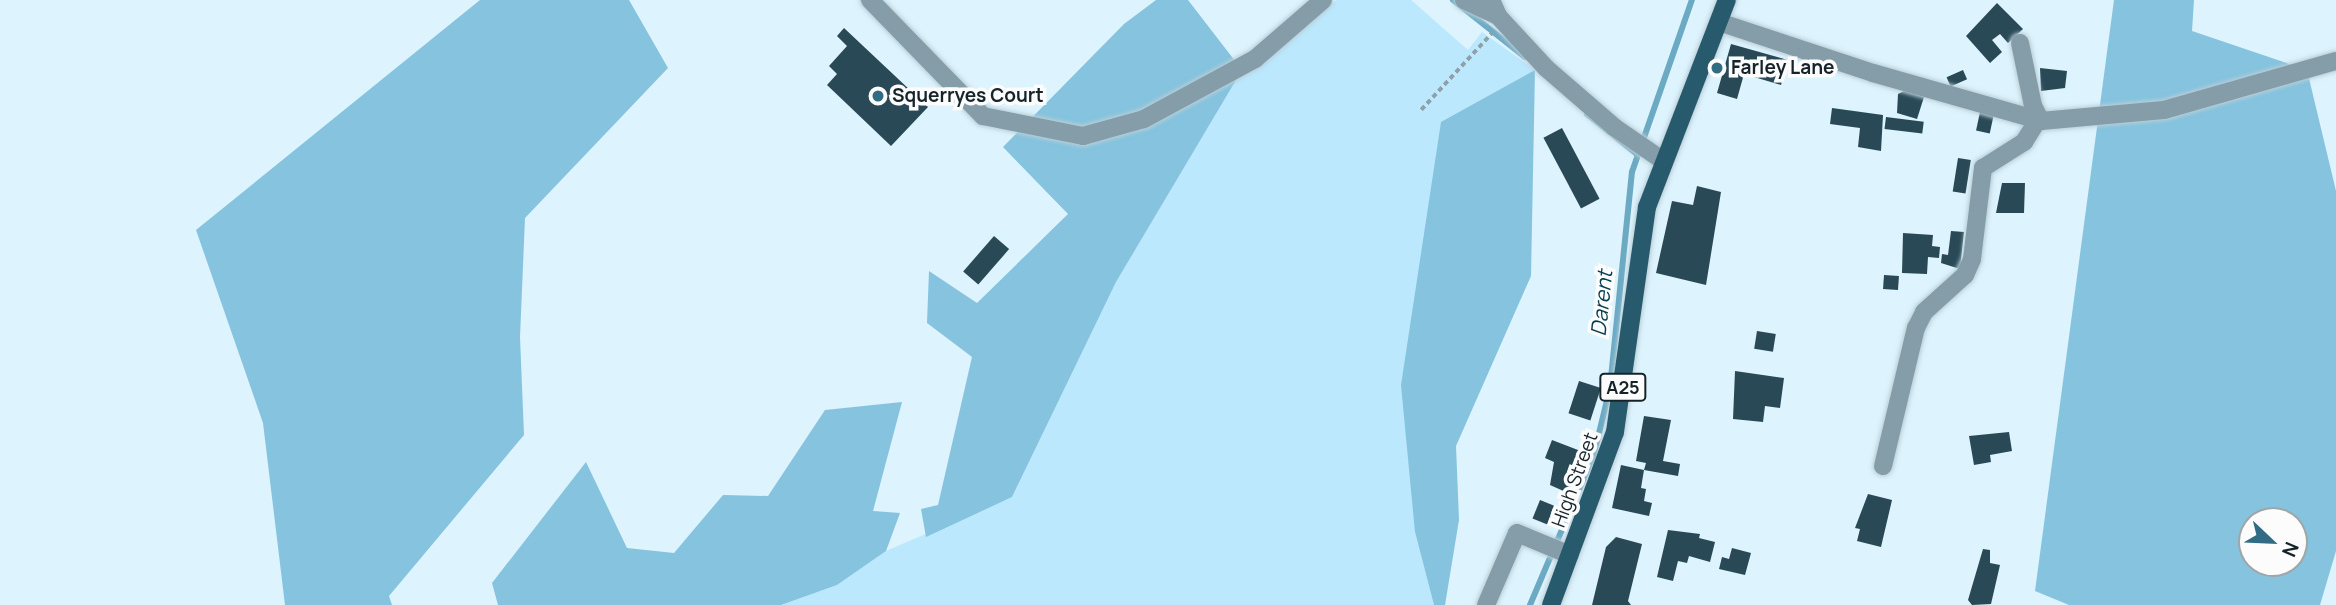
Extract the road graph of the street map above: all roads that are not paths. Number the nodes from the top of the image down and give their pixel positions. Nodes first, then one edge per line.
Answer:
1 (870, 0) edge
2 (1324, 0) edge
3 (1464, 0) edge
4 (1727, 0) edge
5 (1497, 12) edge
6 (1719, 22) junction
7 (2020, 43) dead end
8 (2336, 61) edge
9 (2039, 120) junction
10 (1657, 157) junction
11 (1883, 466) dead end
12 (1565, 553) junction
13 (1486, 605) edge
14 (1551, 605) edge

1 - 2 street
3 - 5 street
4 - 6 main road, A25
5 - 10 street
6 - 9 street
6 - 10 main road, A25
7 - 9 street
8 - 9 street
9 - 11 street
10 - 12 main road, High Street / A25
12 - 13 street
12 - 14 main road, High Street / A25

